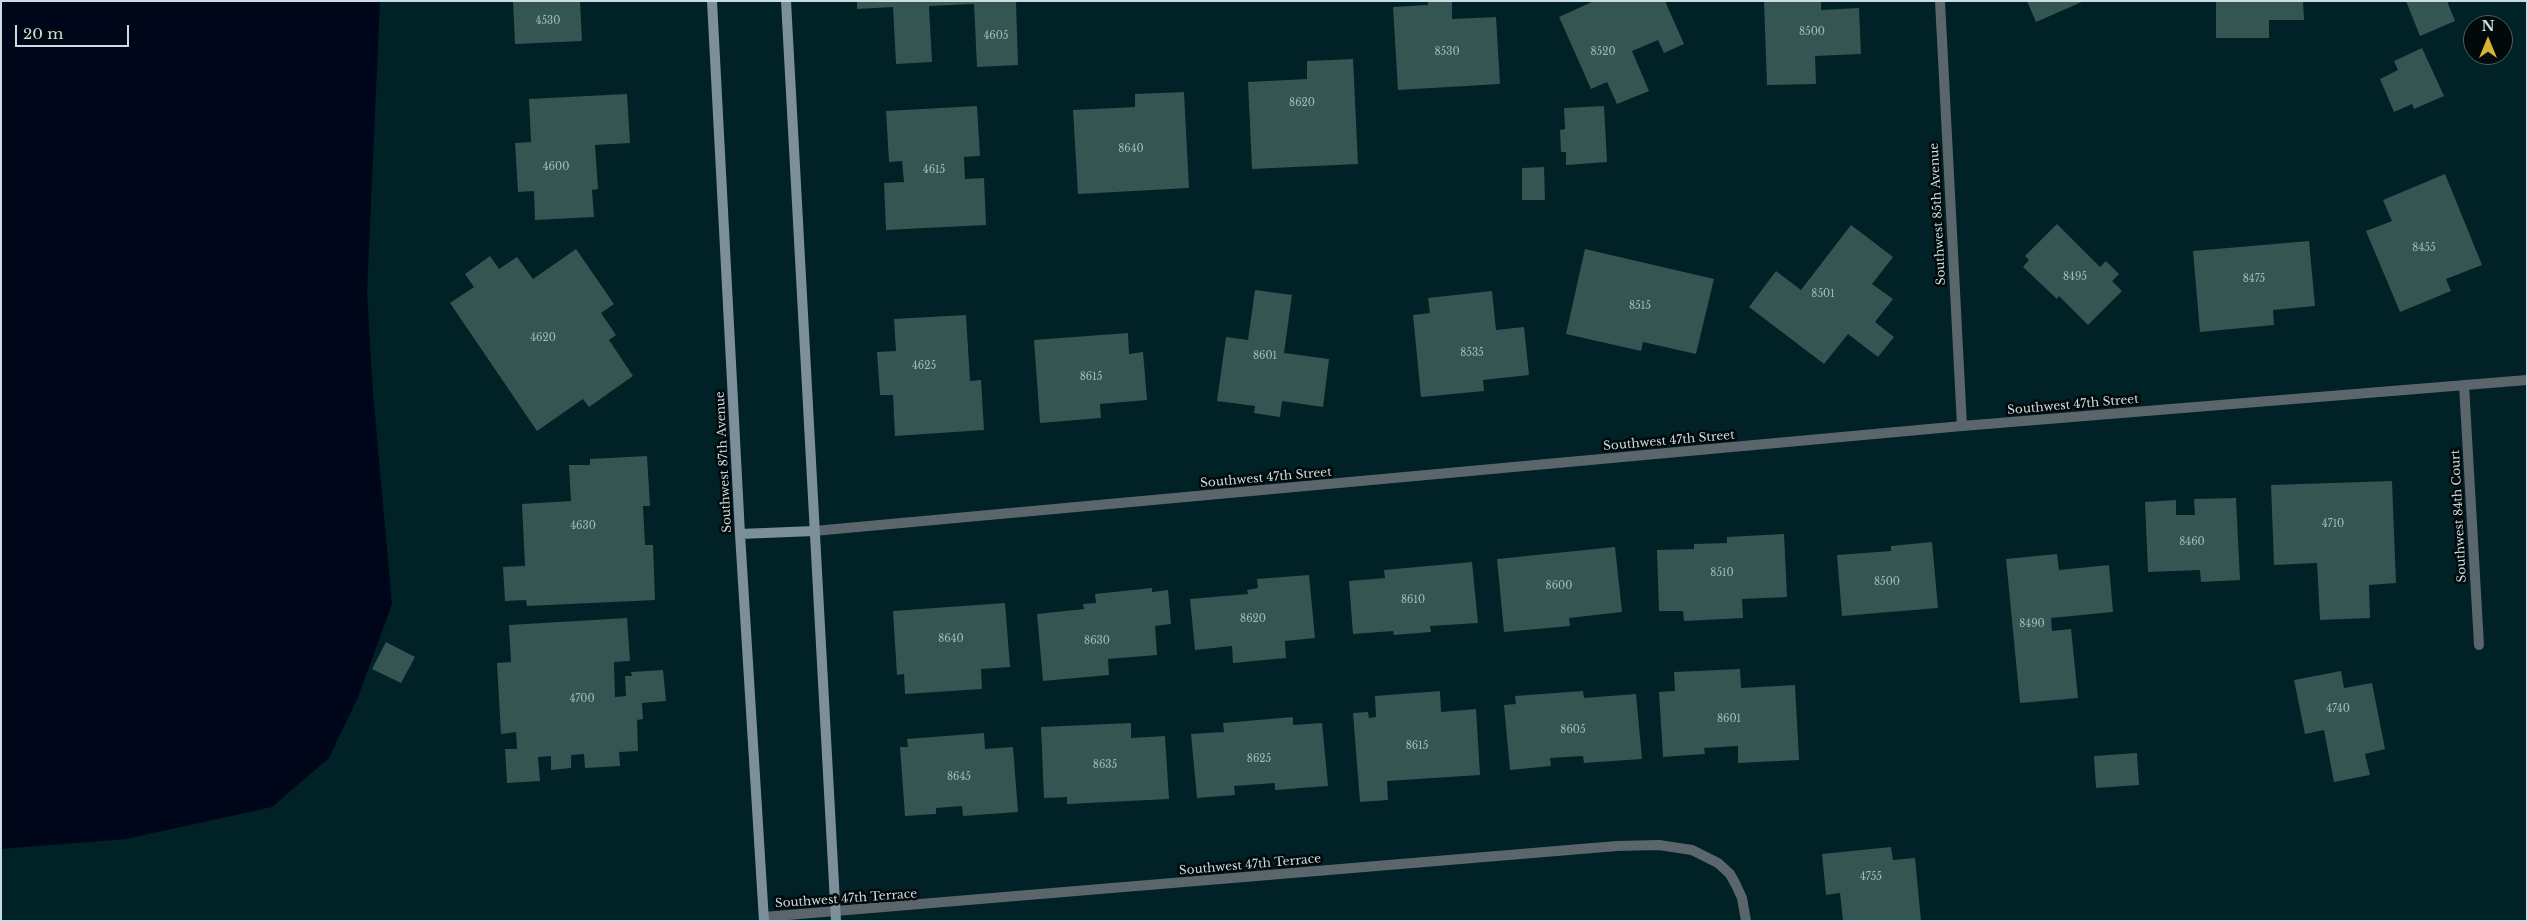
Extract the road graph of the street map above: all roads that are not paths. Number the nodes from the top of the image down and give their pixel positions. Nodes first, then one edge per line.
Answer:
1 (712, 1) edge
2 (786, 1) edge
3 (1940, 1) edge
4 (2527, 380) edge
5 (2464, 385) junction
6 (1962, 426) junction
7 (814, 531) junction
8 (740, 534) junction
9 (2479, 645) dead end
10 (835, 917) edge
11 (764, 919) edge
12 (1746, 921) edge

1 - 8 main road, Southwest 87th Avenue
2 - 7 main road
3 - 6 street, Southwest 85th Avenue
4 - 5 street, Southwest 47th Street
5 - 6 street, Southwest 47th Street
5 - 9 street, Southwest 84th Court
6 - 7 street, Southwest 47th Street
7 - 8 main road
7 - 10 main road
8 - 11 main road, Southwest 87th Avenue
10 - 11 street, Southwest 47th Terrace
10 - 12 street, Southwest 47th Terrace

